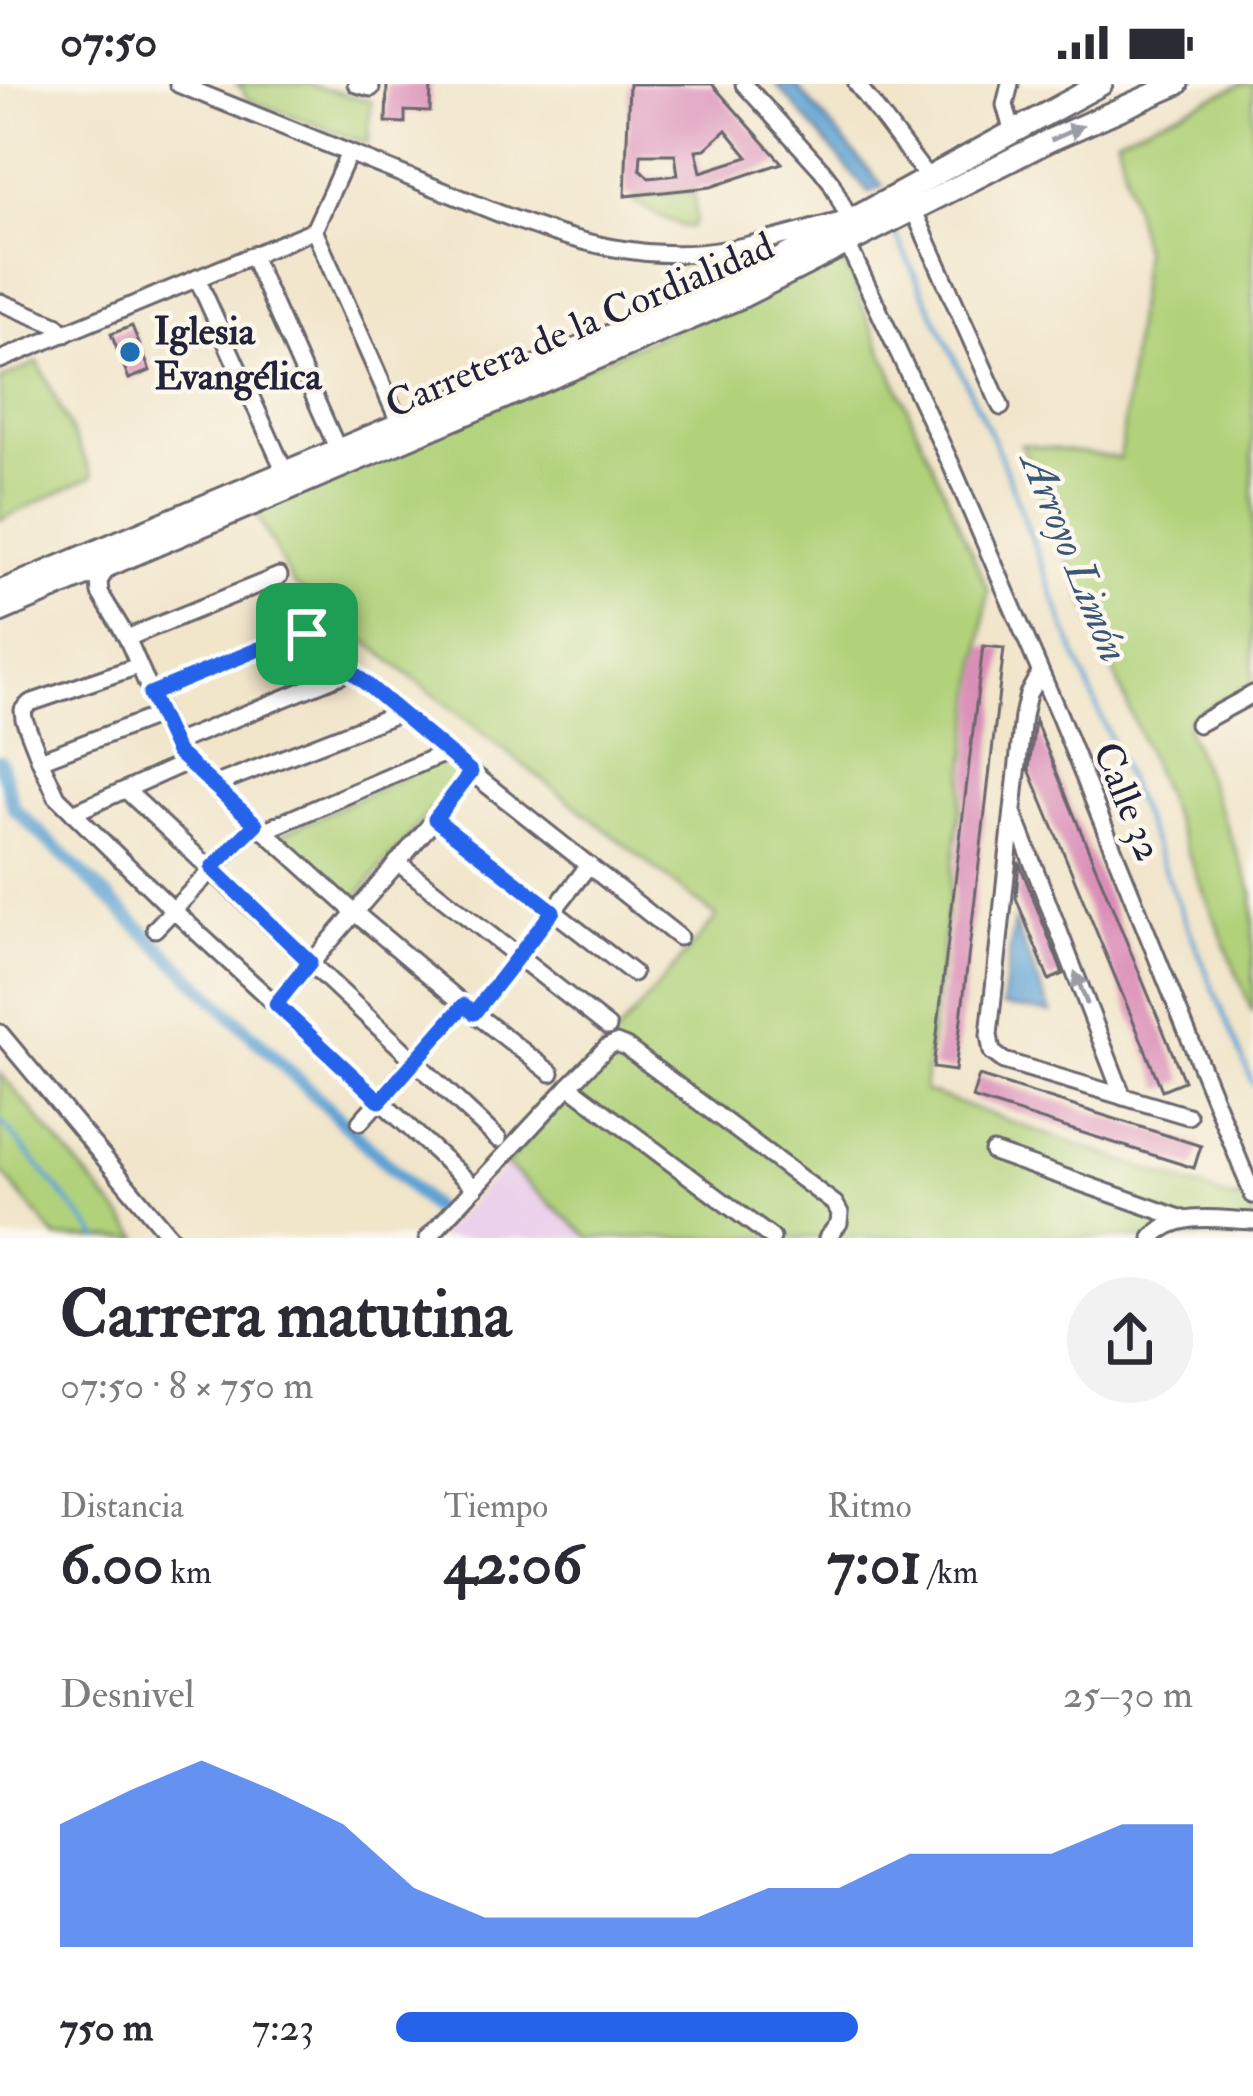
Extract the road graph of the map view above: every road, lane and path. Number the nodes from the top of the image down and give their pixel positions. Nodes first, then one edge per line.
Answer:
1 (178, 84) edge
2 (744, 84) edge
3 (857, 84) edge
4 (1010, 84) edge
5 (1101, 84) edge
6 (1177, 84) edge
7 (227, 85) edge
8 (223, 104) junction
9 (1013, 134) junction
10 (349, 153) junction
11 (928, 178) junction
12 (909, 201) junction
13 (861, 221) junction
14 (314, 230) junction
15 (848, 245) junction
16 (725, 249) junction
17 (252, 256) junction
18 (197, 278) junction
19 (736, 283) junction
20 (0, 302) edge
21 (64, 334) junction
22 (0, 360) edge
23 (1000, 407) dead end
24 (400, 424) junction
25 (338, 450) junction
26 (285, 472) junction
27 (112, 562) junction
28 (279, 576) dead end
29 (57, 587) junction
30 (0, 592) edge
31 (105, 603) junction
32 (0, 611) edge
33 (127, 638) junction
34 (138, 666) junction
35 (351, 671) junction
36 (1040, 673) junction
37 (150, 694) junction
38 (1253, 694) edge
39 (399, 713) junction
40 (159, 716) junction
41 (1198, 724) dead end
42 (172, 744) junction
43 (447, 752) junction
44 (40, 760) junction
45 (188, 762) junction
46 (471, 772) junction
47 (214, 785) junction
48 (126, 790) junction
49 (1014, 813) junction
50 (74, 814) junction
51 (435, 819) junction
52 (260, 828) junction
53 (398, 862) junction
54 (590, 866) junction
55 (212, 868) junction
56 (173, 910) junction
57 (553, 911) junction
58 (354, 912) junction
59 (154, 929) dead end
60 (679, 937) dead end
61 (519, 956) junction
62 (310, 962) junction
63 (633, 974) dead end
64 (276, 1004) junction
65 (469, 1009) junction
66 (608, 1027) dead end
67 (0, 1034) edge
68 (415, 1061) junction
69 (551, 1073) dead end
70 (569, 1085) junction
71 (1124, 1097) junction
72 (380, 1101) junction
73 (1188, 1116) dead end
74 (361, 1122) dead end
75 (498, 1139) dead end
76 (993, 1152) dead end
77 (475, 1188) junction
78 (1252, 1192) edge
79 (1183, 1220) junction
80 (1253, 1221) edge
81 (172, 1238) edge
82 (428, 1238) edge
83 (772, 1238) edge
84 (827, 1238) edge
85 (1152, 1238) edge

1 - 8 street
2 - 13 street
3 - 11 street
4 - 9 street
5 - 9 highway, Carretera de la Cordialidad
12 -> 6 highway, Carretera de la Cordialidad
7 - 8 street
8 - 10 street
9 - 11 highway, Carretera de la Cordialidad
10 - 14 street
10 - 16 street
11 - 12 highway, Carretera de la Cordialidad
12 - 13 highway, Carretera de la Cordialidad
12 - 23 street
13 - 15 highway, Carretera de la Cordialidad
13 - 16 street
13 - 19 highway, Carretera de la Cordialidad
14 - 17 street
14 - 24 street
15 - 27 highway, Carretera de la Cordialidad
15 - 36 street, Calle 32
16 - 19 street
17 - 18 street
17 - 25 street
18 - 21 street
18 - 26 street
19 - 24 highway, Carretera de la Cordialidad
20 - 21 street
21 - 22 street
24 - 25 highway, Carretera de la Cordialidad
25 - 26 highway, Carretera de la Cordialidad
26 - 30 highway, Carretera de la Cordialidad
27 - 29 highway, Carretera de la Cordialidad
27 - 31 street
28 - 33 street
29 - 31 street
29 - 32 highway, Carretera de la Cordialidad
31 - 33 street
33 - 34 street
34 - 37 street
34 - 44 street
35 - 37 street
35 - 39 street
35 - 42 street
36 - 49 street
36 - 78 street, Calle 32
37 - 40 street
38 - 41 street
39 - 43 street
39 - 47 street
40 - 42 street
40 - 44 street
42 - 45 street
43 - 46 street
43 - 52 street
44 - 50 street
45 - 47 street
45 - 48 street
46 - 51 street
46 - 54 street
47 - 52 street
48 - 50 street
48 - 55 street
71 -> 49 street
49 - 71 street
50 - 56 street
51 - 53 street
51 - 57 street
52 - 55 street
52 - 58 street
53 - 58 street
53 - 61 street
54 - 57 street
54 - 60 street
55 - 56 street
55 - 62 street
56 - 59 street
56 - 64 street
57 - 61 street
57 - 63 street
58 - 62 street
58 - 65 street
61 - 65 street
61 - 66 street
62 - 64 street
62 - 68 street
64 - 72 street
65 - 68 street
65 - 69 street
67 - 81 street
68 - 72 street
68 - 75 street
70 - 77 street
70 - 83 street
70 - 84 street
71 - 73 street
72 - 74 street
72 - 77 street
76 - 79 street
77 - 82 street
79 - 80 street
79 - 85 street

